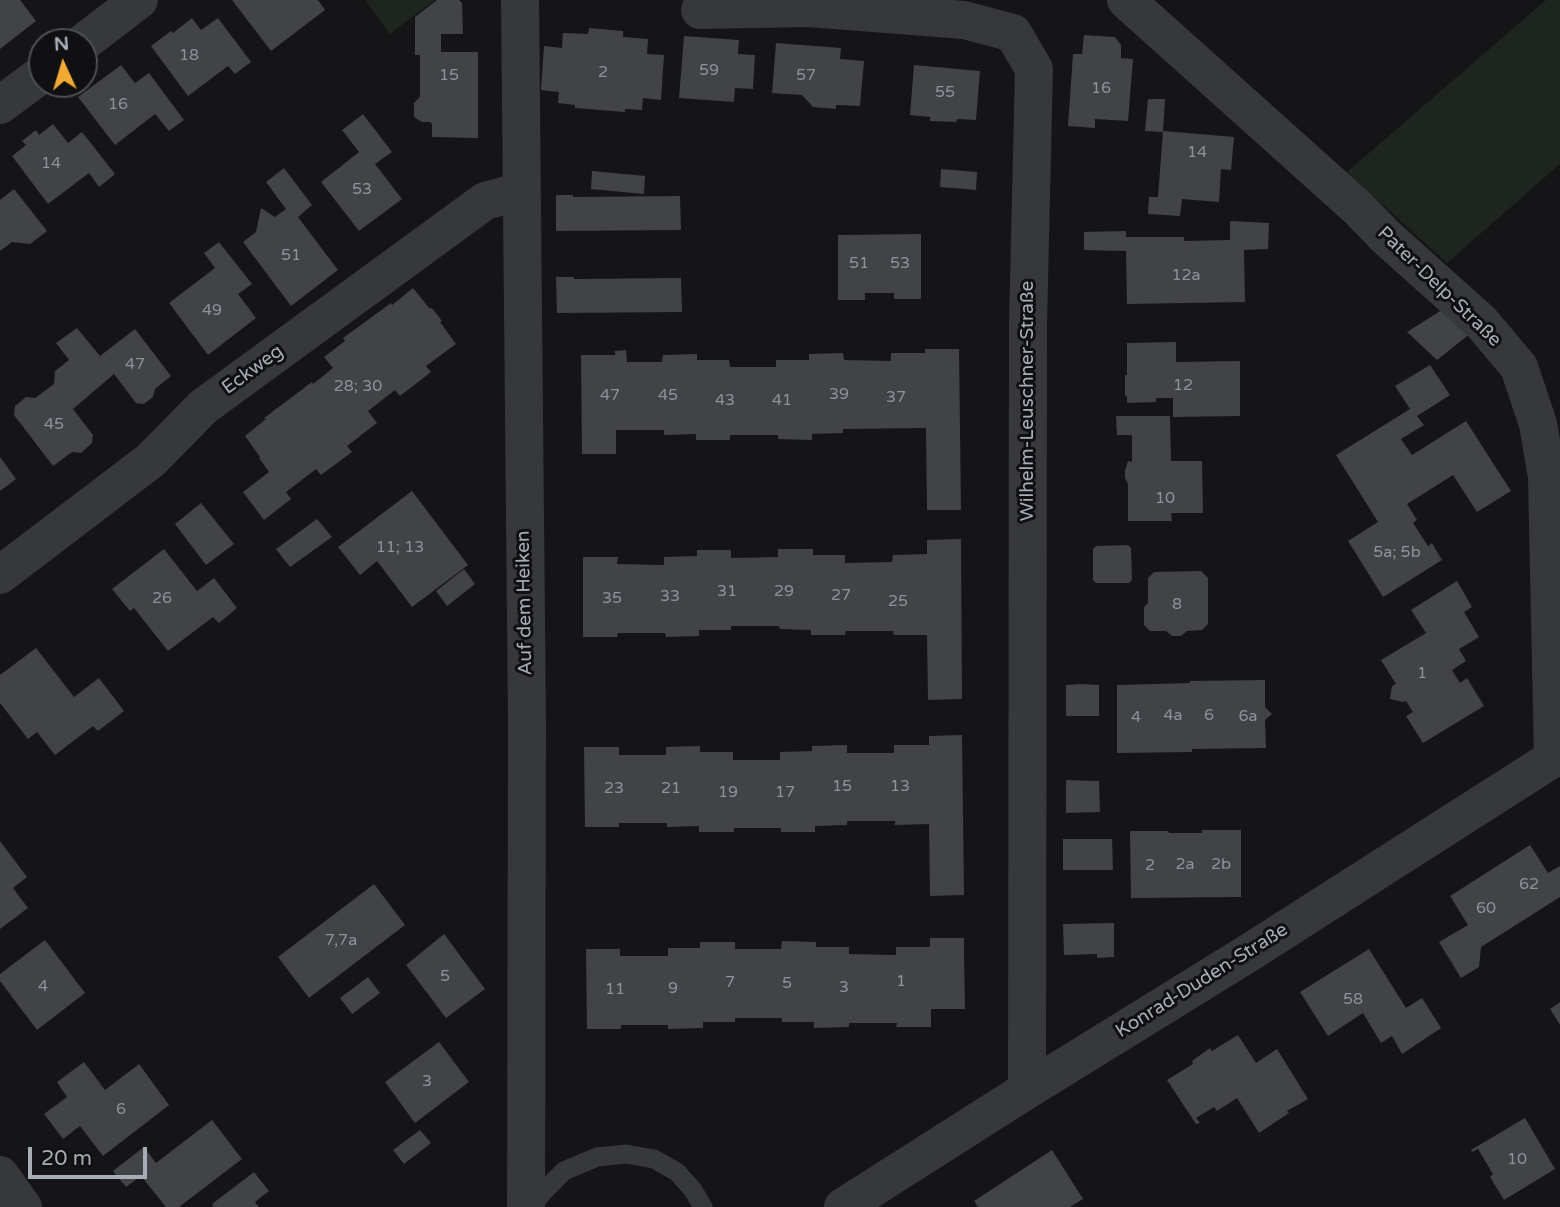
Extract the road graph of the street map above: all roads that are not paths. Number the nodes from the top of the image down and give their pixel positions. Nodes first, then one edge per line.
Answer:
1 (139, 0) edge
2 (520, 0) edge
3 (1126, 0) edge
4 (700, 10) dead end
5 (98, 31) edge
6 (28, 84) edge
7 (0, 105) edge
8 (522, 191) junction
9 (0, 575) edge
10 (1556, 756) edge
11 (1027, 1090) junction
12 (0, 1175) edge
13 (23, 1207) edge
14 (528, 1207) edge
15 (702, 1207) edge
16 (843, 1207) edge

1 - 5 street
2 - 8 street, Auf dem Heiken
3 - 10 street, Pater-Delp-Straße
4 - 11 street, Wilhelm-Leuschner-Straße
6 - 7 street
8 - 9 street, Eckweg
8 - 14 street, Auf dem Heiken
10 - 11 street, Konrad-Duden-Straße
11 - 16 street, Konrad-Duden-Straße
12 - 13 street
14 - 15 lane

